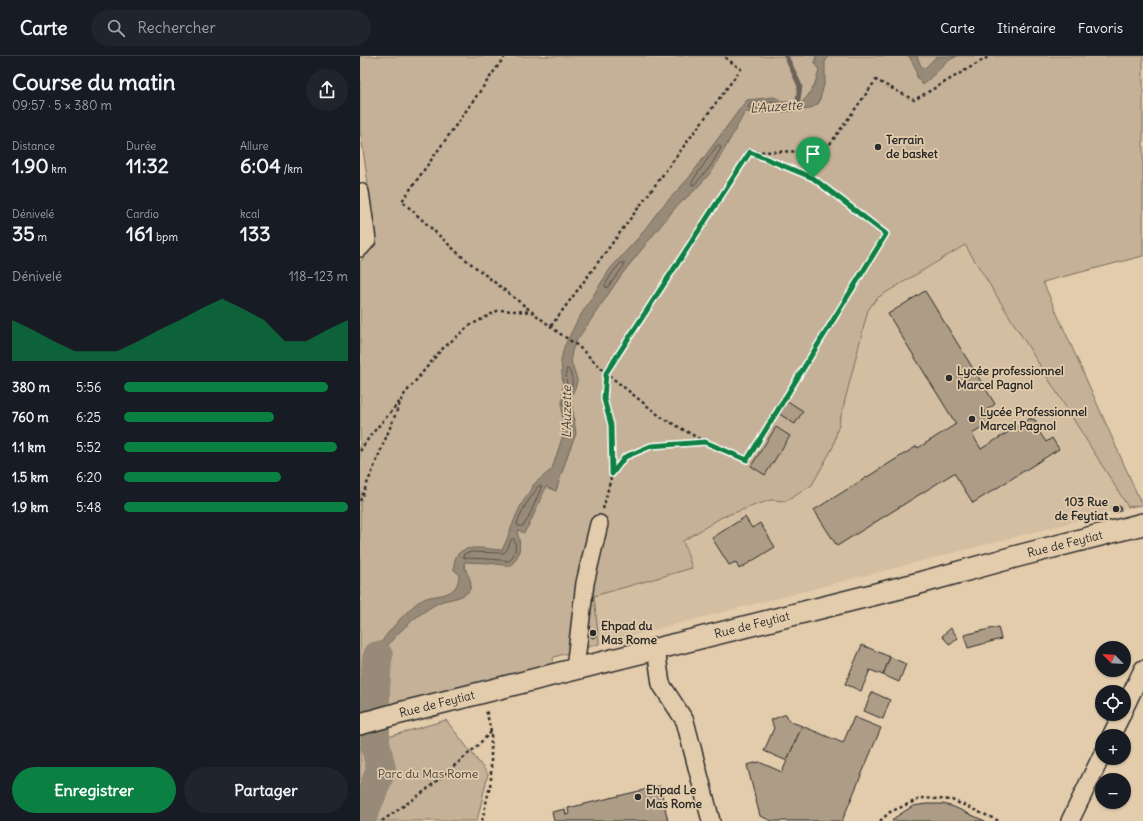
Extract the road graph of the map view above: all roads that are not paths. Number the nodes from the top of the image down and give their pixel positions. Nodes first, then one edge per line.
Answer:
1 (360, 192) edge
2 (360, 248) edge
3 (599, 524) road end
4 (1143, 524) edge
5 (656, 649) junction
6 (575, 669) junction
7 (1143, 669) edge
8 (1131, 694) edge
9 (360, 724) edge
10 (1097, 765) edge
11 (711, 821) edge
12 (1070, 821) edge

1 - 2 lane
3 - 6 lane
4 - 5 main road, Rue de Feytiat
5 - 6 main road, Rue de Feytiat
5 - 11 lane
6 - 9 main road, Rue de Feytiat
7 - 8 lane
10 - 12 lane

